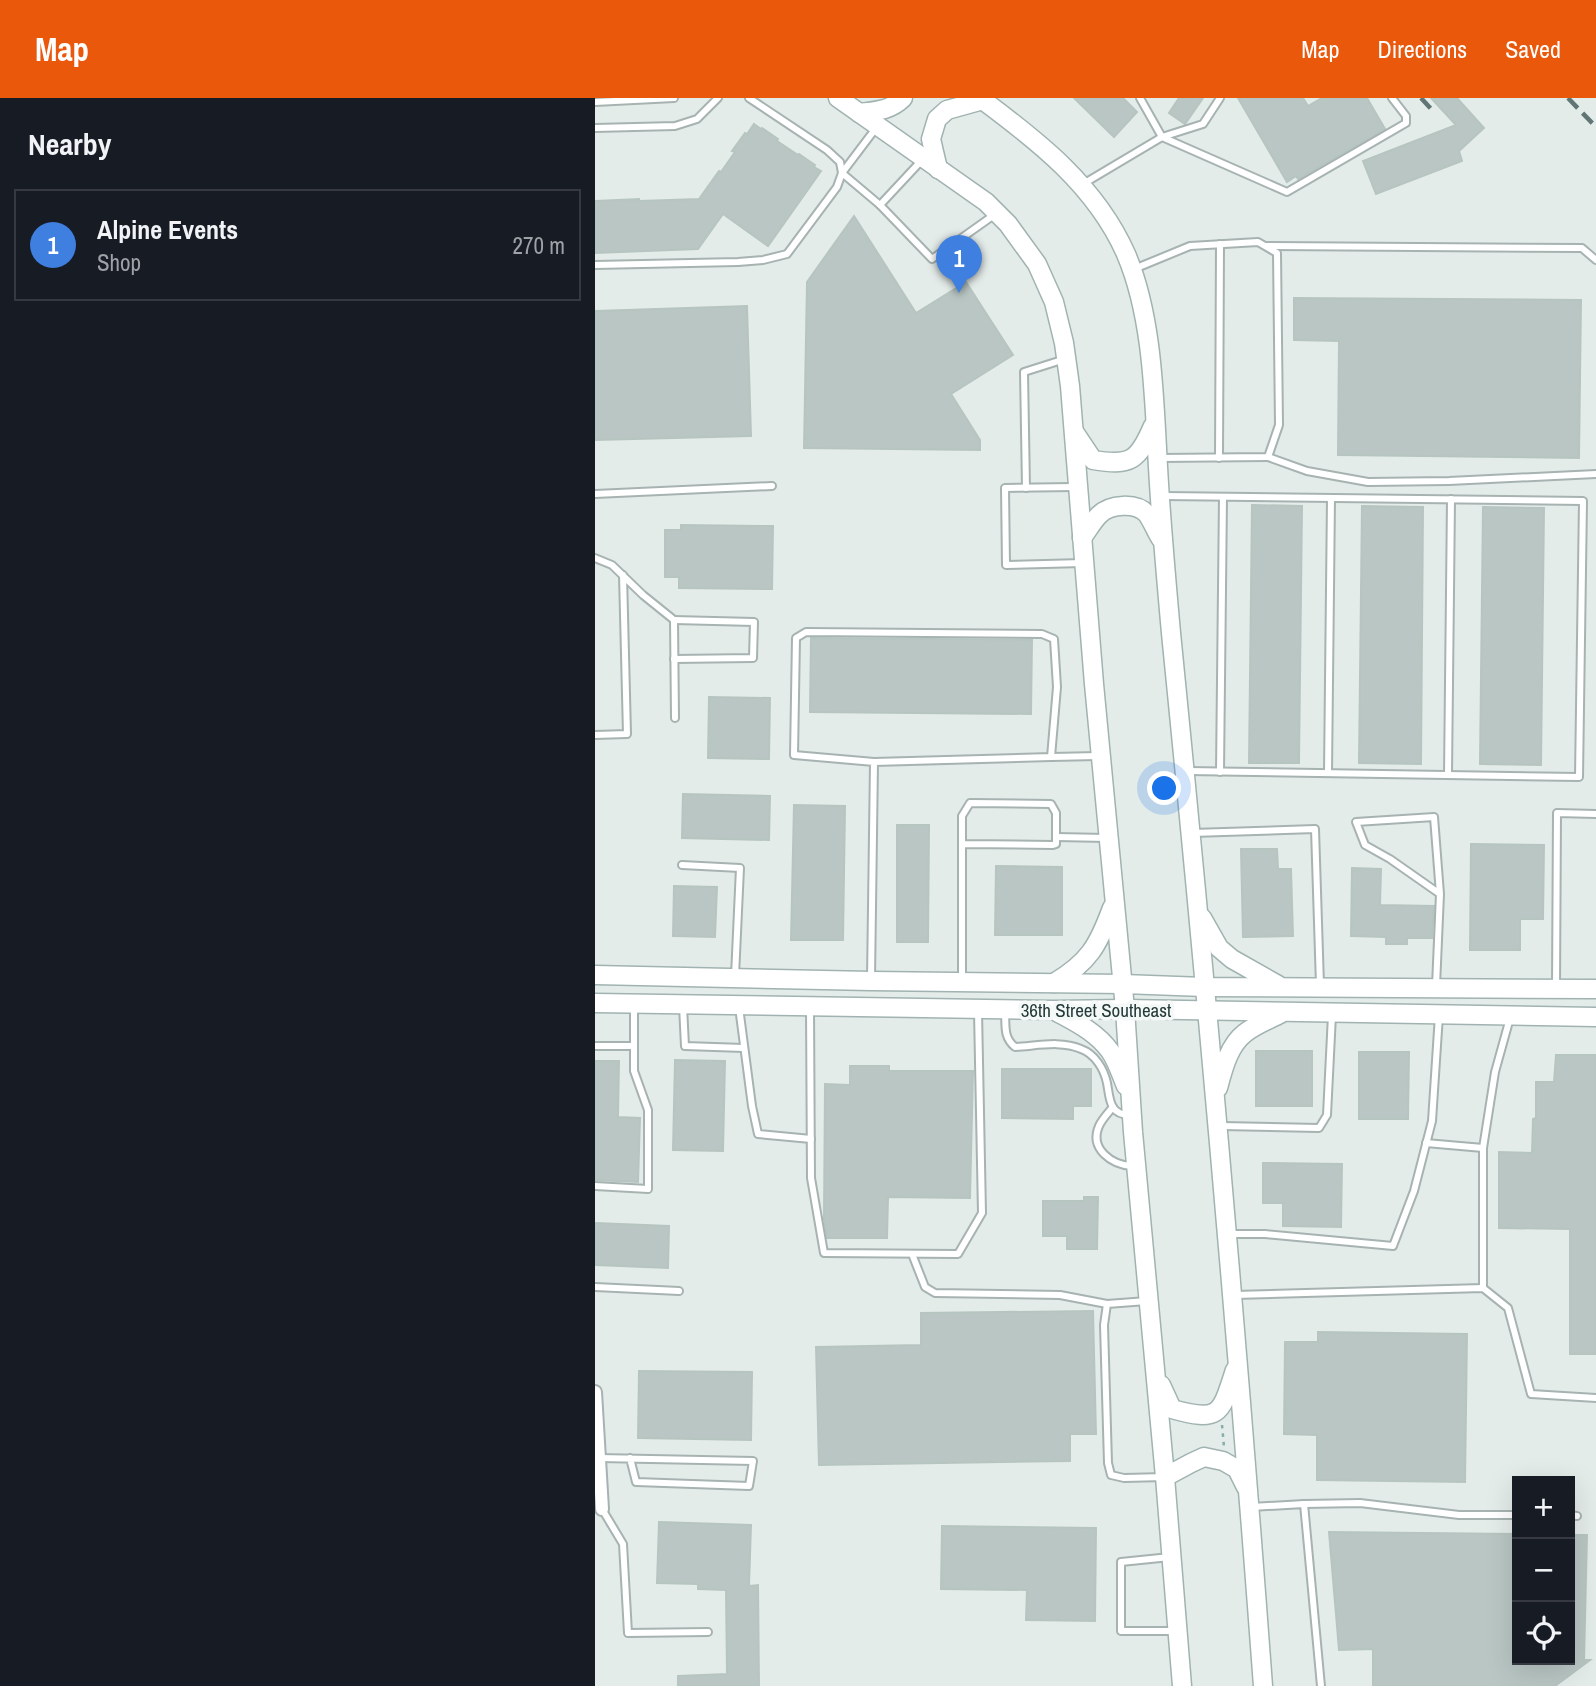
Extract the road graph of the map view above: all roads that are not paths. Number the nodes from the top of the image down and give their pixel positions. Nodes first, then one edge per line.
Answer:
1 (674, 98) edge
2 (717, 98) edge
3 (749, 98) edge
4 (838, 98) edge
5 (903, 98) edge
6 (1140, 98) edge
7 (1220, 98) edge
8 (1392, 98) edge
9 (981, 99) edge
10 (595, 102) edge
11 (859, 113) junction
12 (877, 126) junction
13 (595, 128) edge
14 (1162, 137) junction
15 (931, 164) junction
16 (842, 173) junction
17 (1081, 185) junction
18 (880, 205) junction
19 (997, 213) junction
20 (1220, 244) junction
21 (1266, 246) junction
22 (1596, 260) edge
23 (595, 265) edge
24 (1131, 270) junction
25 (1066, 359) junction
26 (1155, 421) junction
27 (1073, 430) junction
28 (1157, 457) junction
29 (1219, 457) junction
30 (1268, 457) junction
31 (1596, 474) edge
32 (772, 486) dead end
33 (1078, 487) junction
34 (1026, 488) junction
35 (595, 494) edge
36 (1160, 496) junction
37 (1223, 497) junction
38 (1331, 498) junction
39 (1451, 499) junction
40 (1083, 538) junction
41 (1163, 542) junction
42 (595, 558) edge
43 (1085, 563) junction
44 (623, 575) junction
45 (674, 620) junction
46 (674, 659) junction
47 (675, 718) dead end
48 (595, 735) edge
49 (1101, 756) junction
50 (1051, 757) junction
51 (874, 762) junction
52 (1185, 771) junction
53 (1220, 772) junction
54 (1328, 773) junction
55 (1448, 775) junction
56 (1596, 814) edge
57 (1191, 833) junction
58 (1056, 837) junction
59 (1109, 838) junction
60 (963, 844) junction
61 (683, 865) dead end
62 (1440, 894) junction
63 (1115, 901) junction
64 (1199, 914) junction
65 (595, 975) edge
66 (735, 978) junction
67 (870, 981) junction
68 (962, 982) junction
69 (1053, 983) junction
70 (1123, 984) junction
71 (1205, 987) junction
72 (1282, 987) junction
73 (1320, 987) junction
74 (1436, 988) junction
75 (1556, 989) junction
76 (1596, 989) edge
77 (595, 1003) edge
78 (634, 1004) junction
79 (683, 1004) junction
80 (739, 1005) junction
81 (810, 1007) junction
82 (978, 1009) junction
83 (1125, 1009) junction
84 (1005, 1010) junction
85 (1054, 1010) junction
86 (1206, 1011) junction
87 (1282, 1013) junction
88 (1332, 1013) junction
89 (1439, 1015) junction
90 (1510, 1016) junction
91 (1596, 1017) edge
92 (595, 1046) edge
93 (634, 1046) junction
94 (744, 1048) junction
95 (1215, 1098) junction
96 (1132, 1106) junction
97 (1113, 1107) junction
98 (1218, 1126) junction
99 (811, 1139) junction
100 (1426, 1143) junction
101 (1483, 1148) junction
102 (1136, 1166) junction
103 (595, 1186) edge
104 (1227, 1234) junction
105 (912, 1254) junction
106 (595, 1287) edge
107 (1482, 1288) junction
108 (679, 1291) dead end
109 (1232, 1295) junction
110 (1149, 1301) junction
111 (1107, 1304) junction
112 (1238, 1360) junction
113 (1156, 1373) junction
114 (595, 1392) edge
115 (1596, 1398) edge
116 (599, 1458) junction
117 (630, 1458) junction
118 (1165, 1477) junction
119 (1250, 1500) junction
120 (1304, 1504) junction
121 (602, 1509) joint
122 (1512, 1515) edge
123 (1172, 1557) junction
124 (1178, 1631) junction
125 (708, 1632) dead end
126 (1182, 1686) edge
127 (1263, 1686) edge
128 (1321, 1686) edge

1 - 10 lane
2 - 13 lane
3 - 16 lane
4 - 11 street
5 - 11 street
6 - 14 lane
7 - 14 lane
8 - 14 lane
9 - 15 street
9 - 17 street
11 - 12 street
12 - 15 street
12 - 16 lane
14 - 17 lane
15 - 18 lane
15 - 19 street
16 - 18 lane
16 - 23 lane
17 - 24 street
18 - 19 lane
19 - 25 street
20 - 21 lane
20 - 24 lane
20 - 29 lane
21 - 22 lane
21 - 30 lane
24 - 26 street
25 - 27 street
25 - 34 lane
26 - 27 street
26 - 28 street
27 - 33 street
28 - 29 lane
28 - 36 street
29 - 30 lane
30 - 31 lane
32 - 35 lane
33 - 34 lane
33 - 40 street
34 - 43 lane
36 - 37 lane
36 - 41 street
37 - 38 lane
37 - 53 lane
38 - 39 lane
38 - 54 lane
39 - 55 lane
39 - 55 lane
40 - 41 street
40 - 43 street
41 - 52 street
42 - 44 lane
43 - 49 street
44 - 45 lane
44 - 48 lane
45 - 46 lane
45 - 46 lane
46 - 47 lane
49 - 50 lane
49 - 59 street
50 - 51 lane
50 - 51 lane
51 - 67 lane
52 - 53 lane
52 - 57 street
53 - 54 lane
54 - 55 lane
56 - 75 lane
57 - 64 street
57 - 73 lane
58 - 59 lane
58 - 60 lane
58 - 60 lane
59 - 63 street
60 - 68 lane
61 - 66 lane
62 - 62 lane
62 - 74 lane
63 - 69 street
63 - 70 street
64 - 71 street
64 - 72 street
65 - 66 street, 36th Street Southeast
66 - 67 street, 36th Street Southeast
67 - 68 street, 36th Street Southeast
68 - 69 street, 36th Street Southeast
69 - 70 street, 36th Street Southeast
70 - 71 street, 36th Street Southeast
70 - 83 street
71 - 72 street, 36th Street Southeast
71 - 86 street
72 - 73 street, 36th Street Southeast
73 - 74 street, 36th Street Southeast
74 - 75 street, 36th Street Southeast
75 - 76 street, 36th Street Southeast
77 - 78 street, 36th Street Southeast
78 - 79 street, 36th Street Southeast
78 - 93 lane
79 - 80 street, 36th Street Southeast
79 - 94 lane
80 - 81 street, 36th Street Southeast
80 - 94 lane
81 - 82 street, 36th Street Southeast
81 - 99 lane
82 - 84 street, 36th Street Southeast
82 - 105 lane
83 - 85 street, 36th Street Southeast
83 - 86 street, 36th Street Southeast
83 - 96 street
84 - 85 street, 36th Street Southeast
84 - 97 lane
85 - 96 street
86 - 87 street, 36th Street Southeast
86 - 95 street
87 - 88 street, 36th Street Southeast
87 - 95 street
88 - 89 street, 36th Street Southeast
88 - 98 lane
89 - 90 street, 36th Street Southeast
89 - 100 lane
90 - 91 street, 36th Street Southeast
90 - 101 lane
92 - 93 lane
93 - 103 lane
94 - 99 lane
95 - 98 street
96 - 97 lane
96 - 102 street
97 - 102 lane
98 - 104 street
99 - 105 lane
100 - 101 lane
100 - 104 lane
101 - 107 lane
102 - 110 street
104 - 109 street
105 - 111 lane
106 - 108 lane
107 - 109 lane
107 - 115 lane
109 - 112 street
110 - 111 lane
110 - 113 street
111 - 118 lane
112 - 113 street
112 - 119 street
113 - 118 street
114 - 116 street
116 - 117 lane
116 - 121 street
117 - 117 lane
118 - 119 street
118 - 123 street
119 - 120 lane
119 - 127 street
120 - 122 lane
120 - 128 lane
121 - 125 lane
123 - 124 street
123 - 124 lane
124 - 126 street

